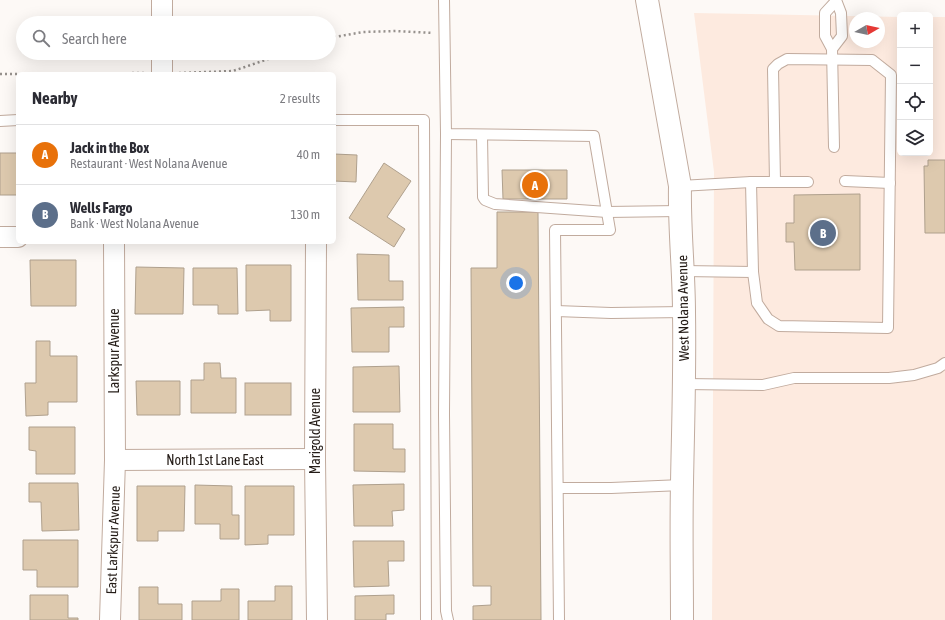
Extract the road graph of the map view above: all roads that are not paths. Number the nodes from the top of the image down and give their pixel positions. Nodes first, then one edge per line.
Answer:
1 (162, 0) edge
2 (444, 0) edge
3 (647, 0) edge
4 (836, 1) edge
5 (162, 16) edge
6 (832, 49) junction
7 (833, 59) junction
8 (162, 60) edge
9 (161, 72) edge
10 (0, 120) edge
11 (16, 120) edge
12 (336, 120) edge
13 (446, 134) junction
14 (482, 135) junction
15 (834, 147) dead end
16 (751, 182) junction
17 (775, 182) junction
18 (808, 182) dead end
19 (845, 182) dead end
20 (890, 183) junction
21 (680, 186) junction
22 (680, 211) junction
23 (607, 212) junction
24 (0, 237) edge
25 (16, 237) edge
26 (114, 244) edge
27 (316, 244) edge
28 (683, 271) junction
29 (753, 272) junction
30 (556, 311) junction
31 (684, 312) junction
32 (945, 363) edge
33 (685, 384) junction
34 (315, 459) junction
35 (115, 460) junction
36 (682, 485) junction
37 (558, 488) junction
38 (110, 620) edge
39 (317, 620) edge
40 (426, 620) edge
41 (448, 620) edge
42 (558, 620) edge
43 (682, 620) edge

1 - 5 street
2 - 13 lane
3 - 21 main road, West Nolana Avenue
4 - 6 lane
4 - 6 lane
6 - 7 lane
7 - 15 lane
7 - 17 lane
7 - 20 lane
8 - 9 street
10 - 11 lane
12 - 40 lane
13 - 14 lane
13 - 41 lane
14 - 23 lane
14 - 23 lane
16 - 17 lane
16 - 21 lane
16 - 29 lane
17 - 18 lane
19 - 20 lane
20 - 29 lane
21 - 22 main road, West Nolana Avenue
22 - 23 lane
22 - 28 main road, West Nolana Avenue
23 - 30 lane
24 - 25 street
26 - 35 street, Larkspur Avenue
27 - 34 street, Marigold Avenue
28 - 29 lane
28 - 31 main road, West Nolana Avenue
30 - 31 lane
30 - 37 lane
31 - 33 main road, West Nolana Avenue
32 - 33 lane
33 - 36 main road, West Nolana Avenue
34 - 35 street, North 1st Lane East
34 - 39 street, Marigold Avenue
35 - 38 street, East Larkspur Avenue
36 - 37 lane
36 - 43 main road, West Nolana Avenue
37 - 42 lane

